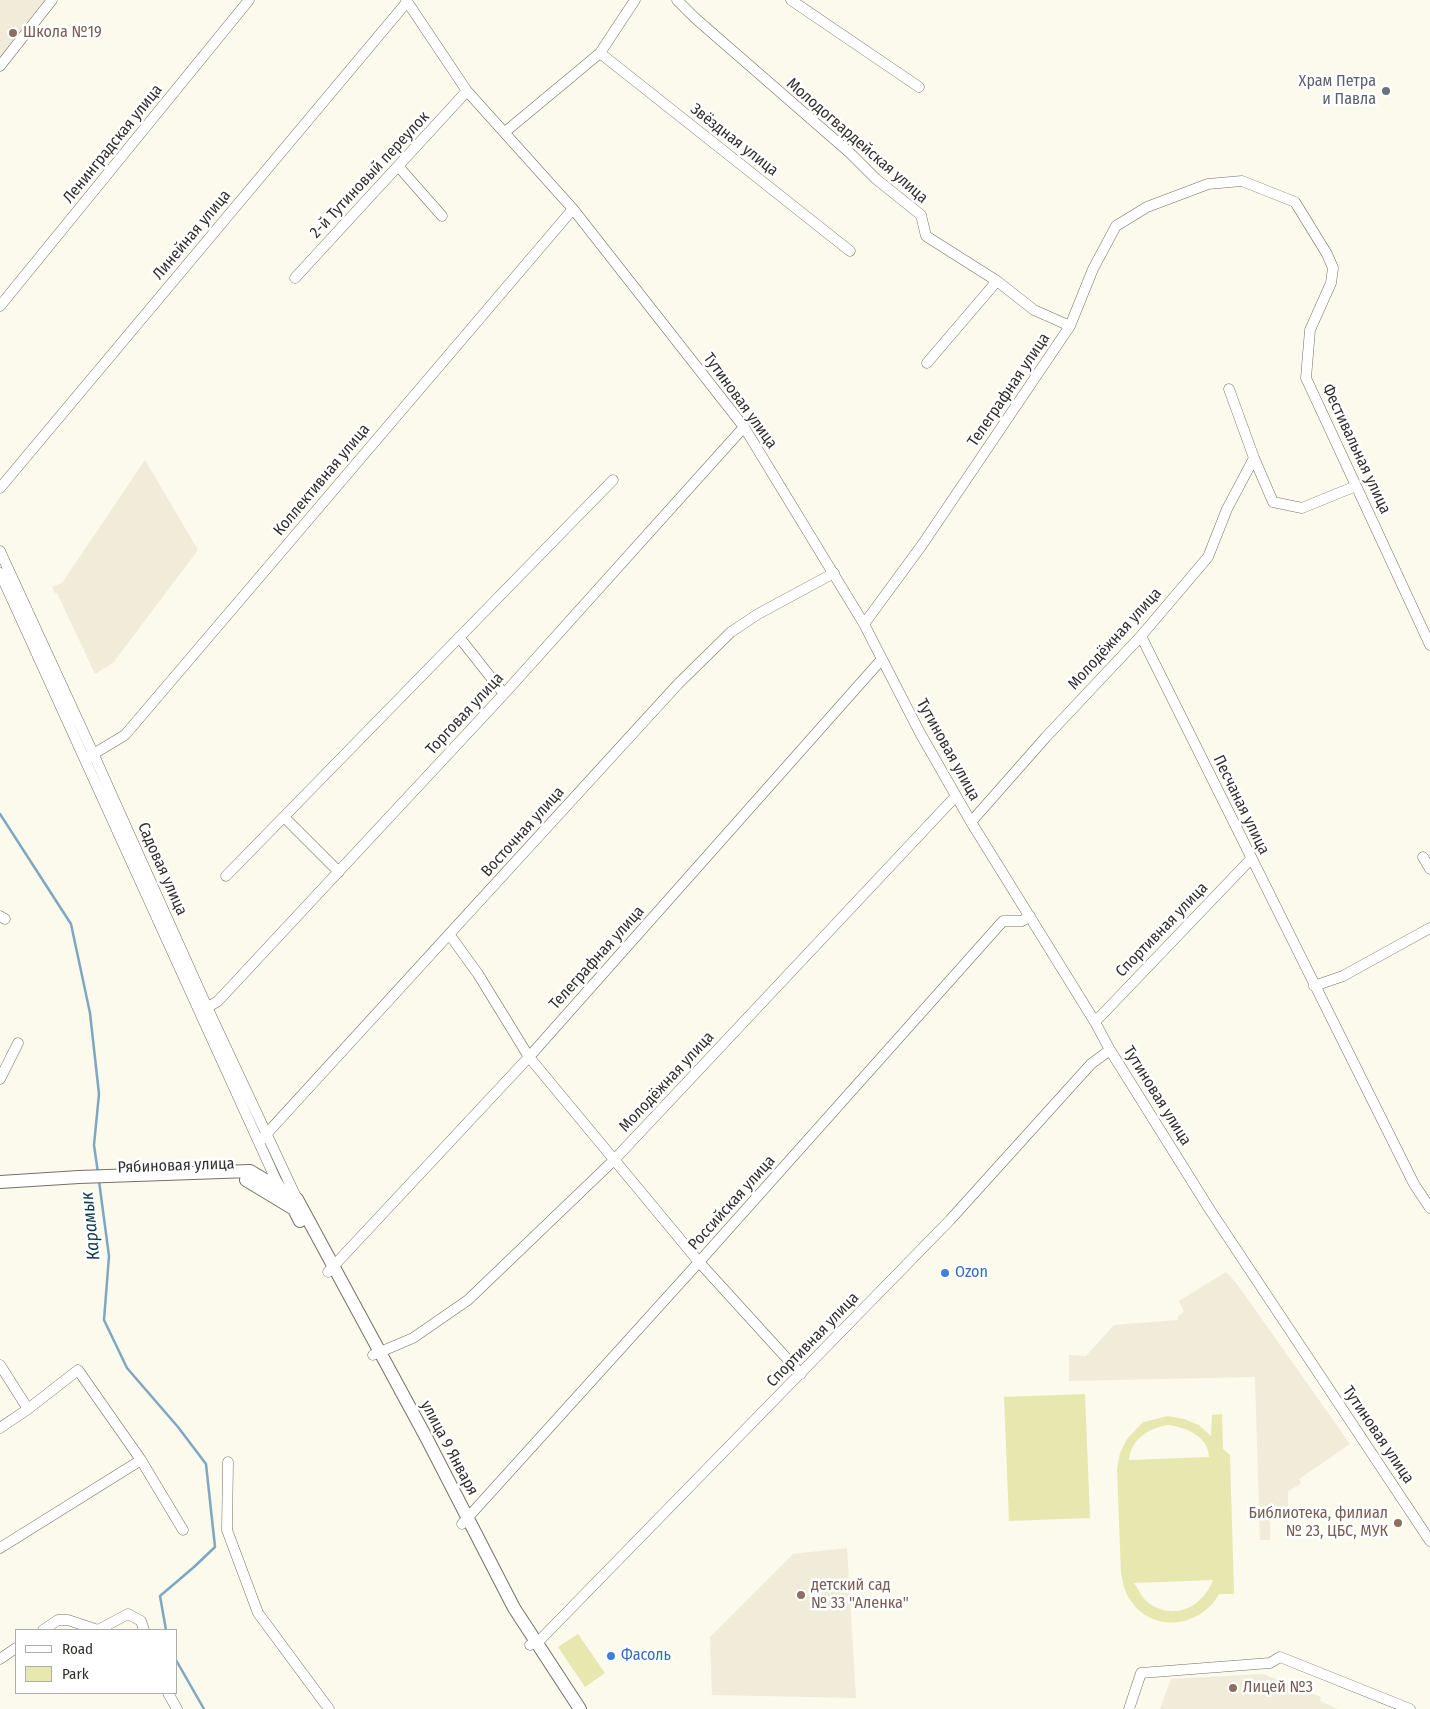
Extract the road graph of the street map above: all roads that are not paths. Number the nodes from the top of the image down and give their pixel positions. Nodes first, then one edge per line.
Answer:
1 (52, 0) edge
2 (249, 0) edge
3 (635, 0) edge
4 (677, 0) edge
5 (791, 0) edge
6 (407, 1) edge
7 (600, 53) junction
8 (0, 66) edge
9 (919, 87) dead end
10 (468, 91) junction
11 (505, 132) junction
12 (398, 166) junction
13 (1186, 192) joint
14 (573, 209) junction
15 (442, 216) dead end
16 (850, 251) dead end
17 (295, 278) dead end
18 (997, 281) junction
19 (0, 306) edge
20 (1070, 326) junction
21 (927, 363) dead end
22 (1229, 389) dead end
23 (744, 427) junction
24 (1254, 458) junction
25 (613, 480) dead end
26 (1356, 486) junction
27 (0, 488) edge
28 (0, 551) edge
29 (0, 573) edge
30 (834, 573) junction
31 (864, 624) junction
32 (1141, 636) junction
33 (459, 637) junction
34 (1430, 645) edge
35 (882, 659) junction
36 (504, 694) junction
37 (89, 756) junction
38 (956, 796) junction
39 (284, 817) junction
40 (971, 822) junction
41 (1423, 857) dead end
42 (1252, 860) junction
43 (1430, 869) edge
44 (339, 872) junction
45 (226, 876) dead end
46 (1030, 916) junction
47 (1430, 928) edge
48 (449, 934) junction
49 (1314, 986) junction
50 (203, 1009) junction
51 (1095, 1022) junction
52 (18, 1043) dead end
53 (1110, 1050) junction
54 (529, 1057) junction
55 (0, 1079) edge
56 (262, 1139) junction
57 (614, 1160) junction
58 (123, 1180) junction
59 (0, 1182) edge
60 (80, 1182) junction
61 (0, 1190) edge
62 (282, 1190) junction
63 (295, 1204) junction
64 (1430, 1208) edge
65 (699, 1262) junction
66 (330, 1269) junction
67 (376, 1354) junction
68 (0, 1365) edge
69 (801, 1374) junction
70 (28, 1409) junction
71 (0, 1428) edge
72 (141, 1460) junction
73 (228, 1462) dead end
74 (465, 1521) junction
75 (184, 1530) dead end
76 (1430, 1542) edge
77 (0, 1548) edge
78 (44, 1629) edge
79 (95, 1629) edge
80 (100, 1629) edge
81 (144, 1629) edge
82 (534, 1644) junction
83 (15, 1649) edge
84 (0, 1659) edge
85 (169, 1694) edge
86 (177, 1709) edge
87 (329, 1709) edge
88 (570, 1709) edge
89 (580, 1709) edge
90 (1129, 1709) edge
91 (1410, 1709) edge

1 - 8 street
2 - 19 street, Ленинградская улица
3 - 7 street
4 - 18 street, Молодогвардейская улица
5 - 9 street
6 - 10 street, Тутиновая улица
6 - 27 street, Линейная улица
7 - 11 street
7 - 16 street, Звёздная улица
10 - 11 street, Тутиновая улица
10 - 12 street, 2-й Тутиновый переулок
11 - 14 street, Тутиновая улица
12 - 15 street
12 - 17 street, 2-й Тутиновый переулок
13 - 20 street, Телеграфная улица
13 - 26 street, Фестивальная улица
14 - 23 street, Тутиновая улица
14 - 37 street, Коллективная улица
18 - 20 street, Молодогвардейская улица
18 - 21 street
20 - 31 street, Телеграфная улица
22 - 24 street
23 - 30 street, Тутиновая улица
23 - 36 street, Торговая улица
24 - 26 street
24 - 32 street, Молодёжная улица
25 - 33 street
26 - 34 street, Фестивальная улица
28 - 37 street, Садовая улица
29 - 37 street, Садовая улица
30 - 31 street, Тутиновая улица
30 - 48 street, Восточная улица
31 - 35 street, Тутиновая улица
32 - 40 street, Молодёжная улица
32 - 42 street, Песчаная улица
33 - 36 street
33 - 39 street
35 - 38 street, Тутиновая улица
35 - 54 street, Телеграфная улица
36 - 44 street, Торговая улица
37 - 50 street, Садовая улица
38 - 40 street, Тутиновая улица
38 - 57 street, Молодёжная улица
39 - 44 street
39 - 45 street
40 - 46 street, Тутиновая улица
41 - 43 street
42 - 49 street, Песчаная улица
42 - 51 street, Спортивная улица
44 - 50 street, Торговая улица
46 - 51 street, Тутиновая улица
46 - 65 street, Российская улица
47 - 49 street
48 - 54 street
48 - 56 street, Восточная улица
49 - 64 street, Песчаная улица
50 - 56 street, Садовая улица
51 - 53 street, Тутиновая улица
52 - 55 street
53 - 69 street, Спортивная улица
53 - 76 street, Тутиновая улица
54 - 57 street
54 - 66 street, Телеграфная улица
56 - 62 street
56 - 63 street, Садовая улица
57 - 65 street
57 - 67 street, Молодёжная улица
58 - 60 main road, Рябиновая улица
58 - 62 main road
58 - 63 main road, Рябиновая улица
59 - 60 main road
60 - 61 main road
62 - 63 main road
63 - 66 main road, улица 9 Января
65 - 69 street
65 - 74 street, Российская улица
66 - 67 main road, улица 9 Января
67 - 74 main road, улица 9 Января
68 - 70 street
69 - 82 street, Спортивная улица
70 - 71 street
70 - 72 street
72 - 75 street
72 - 77 street
73 - 87 street
74 - 82 main road, улица 9 Января
78 - 79 street
80 - 81 street
82 - 88 main road, улица 9 Января
82 - 89 main road, улица 9 Января
83 - 84 street
85 - 86 street
90 - 91 street

